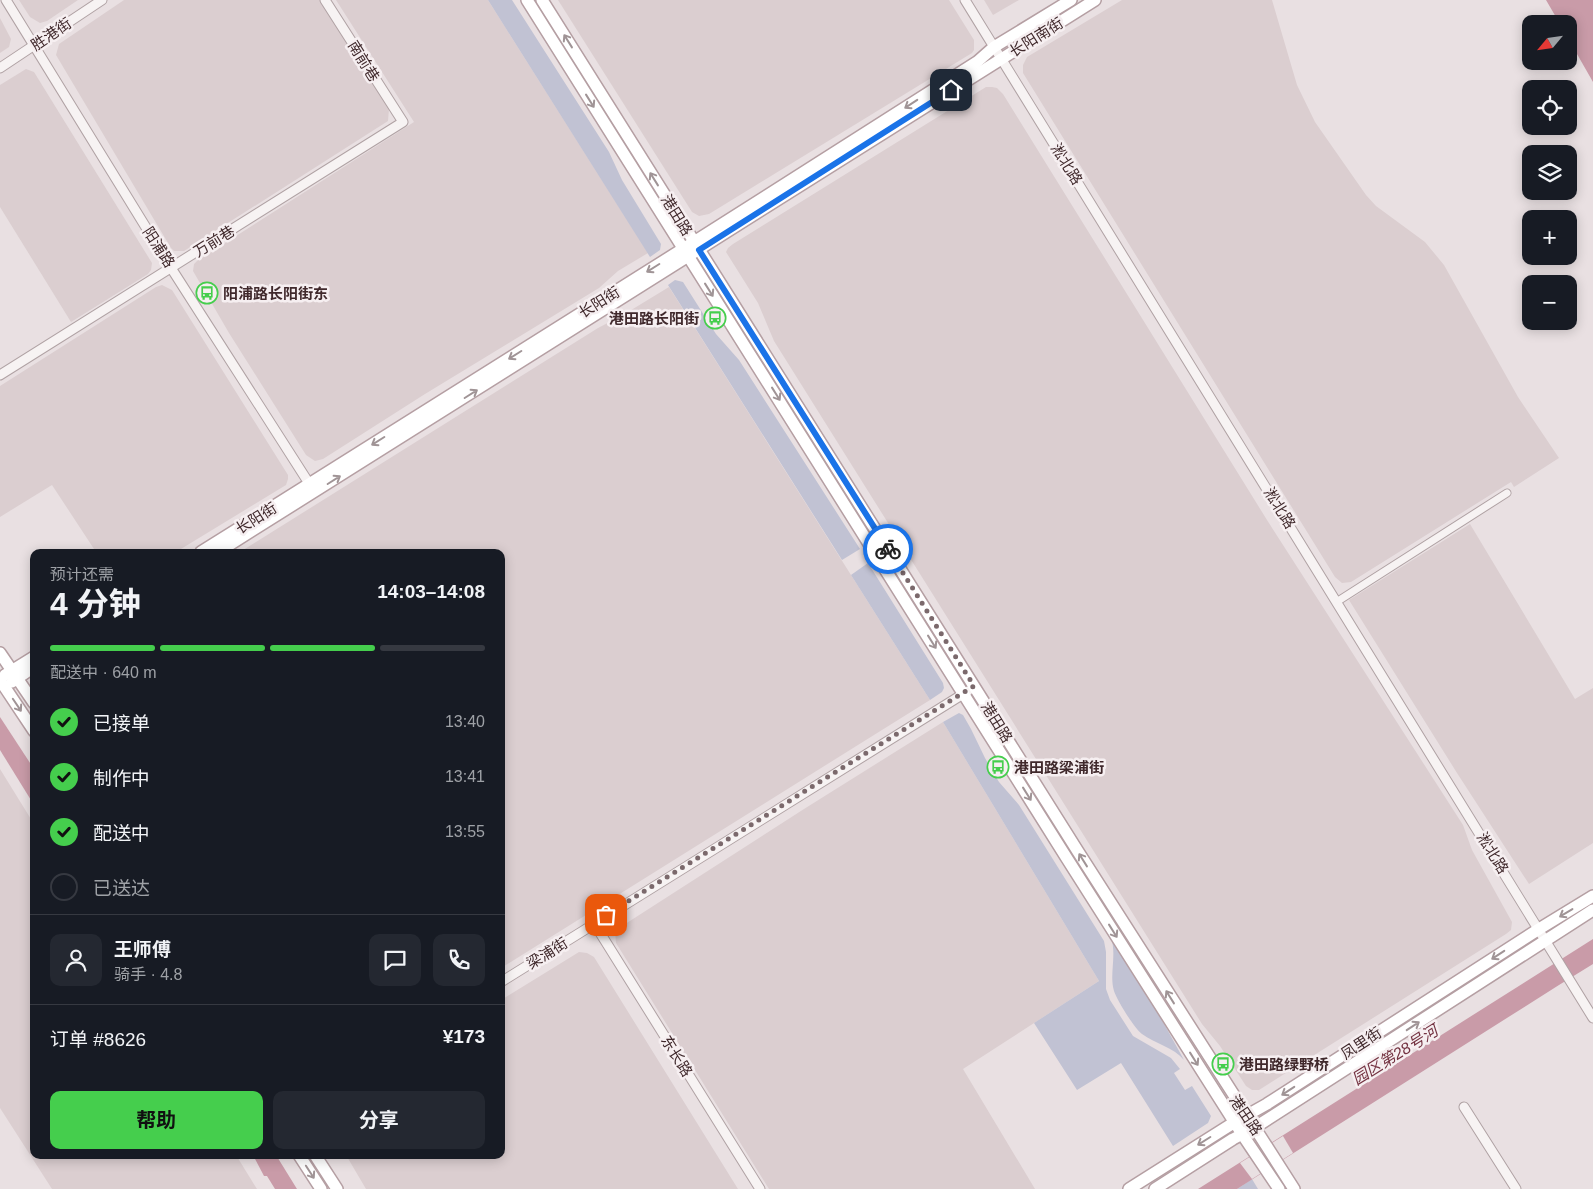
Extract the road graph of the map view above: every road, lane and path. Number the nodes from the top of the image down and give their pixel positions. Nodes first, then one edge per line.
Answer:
1 (6, 0) edge
2 (102, 0) edge
3 (325, 0) edge
4 (527, 0) edge
5 (542, 0) edge
6 (965, 0) edge
7 (1071, 0) edge
8 (1095, 0) edge
9 (34, 45) junction
10 (994, 47) junction
11 (1002, 58) junction
12 (0, 68) edge
13 (403, 122) joint
14 (697, 246) junction
15 (686, 252) junction
16 (172, 267) junction
17 (0, 375) edge
18 (313, 488) junction
19 (1507, 493) dead end
20 (206, 549) edge
21 (222, 549) edge
22 (1338, 602) junction
23 (0, 653) edge
24 (30, 660) edge
25 (30, 668) edge
26 (14, 674) junction
27 (1, 683) edge
28 (974, 686) junction
29 (964, 693) junction
30 (30, 697) edge
31 (30, 724) edge
32 (1593, 896) edge
33 (1593, 910) edge
34 (594, 923) junction
35 (1539, 929) junction
36 (1546, 940) junction
37 (505, 979) edge
38 (1593, 1018) edge
39 (1464, 1107) dead end
40 (1246, 1116) junction
41 (1235, 1122) junction
42 (1254, 1128) junction
43 (1242, 1134) junction
44 (302, 1159) edge
45 (318, 1159) edge
46 (321, 1189) edge
47 (337, 1189) edge
48 (760, 1189) edge
49 (1129, 1189) edge
50 (1155, 1189) edge
51 (1279, 1189) edge
52 (1294, 1189) edge
53 (1516, 1189) edge

1 - 9 street, 阳浦路
2 - 9 street, 胜港街
3 - 13 street, 南前巷
4 -> 15 main road, 港田路
14 -> 5 main road, 港田路
6 - 10 street, 淞北路
7 - 10 main road, 长阳南街
8 - 11 main road, 长阳南街
9 - 12 street, 胜港街
9 - 16 street, 阳浦路
10 - 11 street, 淞北路
10 -> 14 main road, 长阳街
11 - 14 main road, 长阳街
11 - 22 street, 淞北路
13 - 16 street, 万前巷
14 - 15 main road, 长阳街
14 - 28 main road, 港田路
15 - 18 main road, 长阳街
15 -> 29 main road, 港田路
16 - 17 street, 万前巷
16 - 18 street, 阳浦路
18 - 20 main road, 长阳街
18 - 21 main road, 长阳街
19 - 22 street
22 - 35 street, 淞北路
23 - 26 main road
24 - 26 main road
25 - 26 main road
26 - 27 main road
26 - 30 main road
27 -> 31 main road
28 - 29 street, 梁浦街
40 -> 28 main road, 港田路
29 - 34 street, 梁浦街
29 -> 41 main road, 港田路
32 -> 35 main road, 凤里街
33 - 36 main road, 凤里街
34 - 37 street, 梁浦街
34 - 48 street, 东长路
35 - 36 street, 淞北路
35 -> 40 main road, 凤里街
36 - 38 street, 淞北路
42 -> 36 main road, 凤里街
39 - 53 street
40 - 41 main road, 凤里街
40 - 42 main road, 港田路
41 - 43 main road, 港田路
41 -> 49 main road, 凤里街
42 - 43 main road, 凤里街
42 - 52 main road, 港田路
43 - 50 main road, 凤里街
43 - 51 main road, 港田路
44 -> 46 main road
45 - 47 main road

